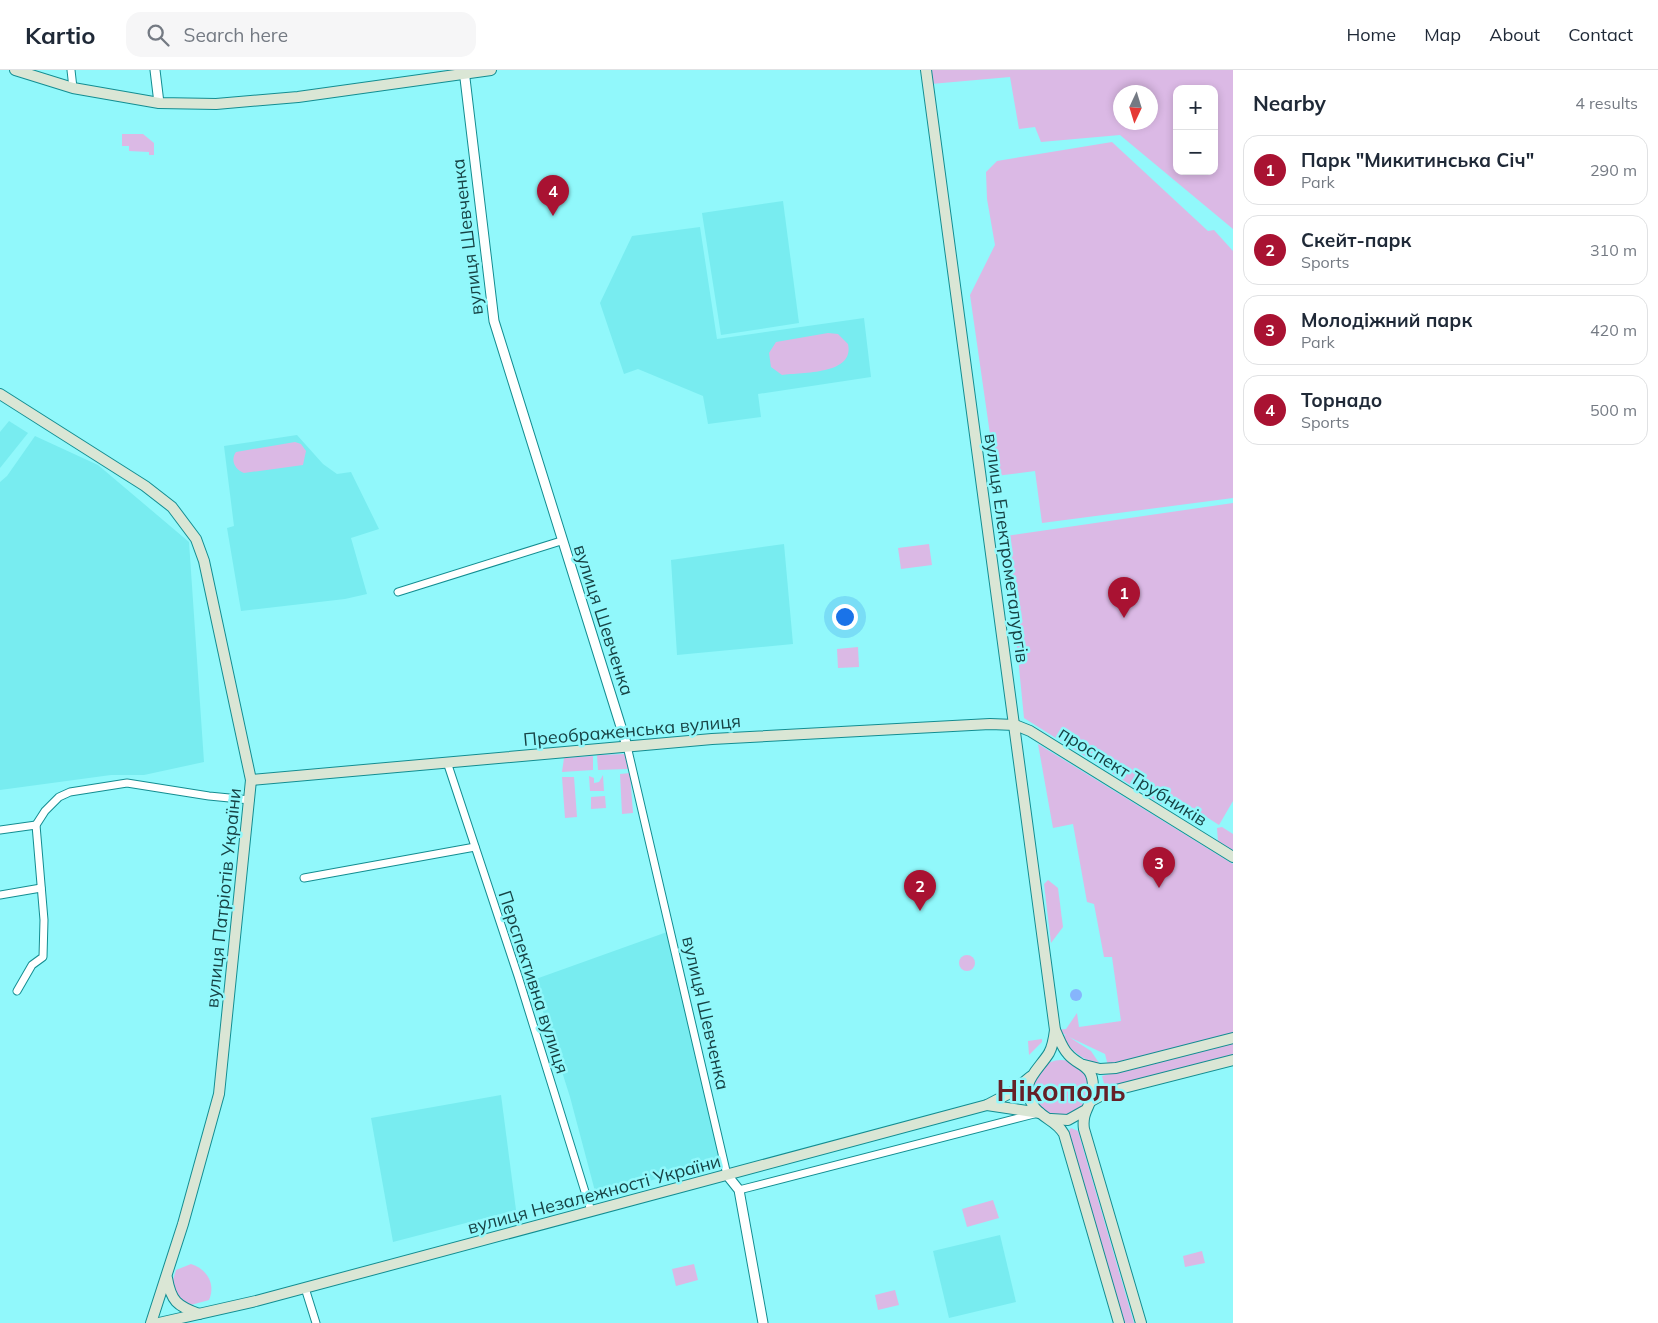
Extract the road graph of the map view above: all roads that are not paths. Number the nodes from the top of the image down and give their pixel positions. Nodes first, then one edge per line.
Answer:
1 (15, 70) edge
2 (71, 70) edge
3 (154, 70) edge
4 (491, 70) edge
5 (926, 70) edge
6 (464, 72) edge
7 (73, 88) junction
8 (159, 103) junction
9 (0, 394) edge
10 (561, 541) junction
11 (398, 592) dead end
12 (1015, 725) junction
13 (627, 746) junction
14 (448, 762) junction
15 (252, 780) junction
16 (250, 800) junction
17 (36, 825) junction
18 (0, 830) edge
19 (475, 847) junction
20 (1233, 857) edge
21 (304, 878) dead end
22 (41, 888) junction
23 (0, 895) edge
24 (17, 991) dead end
25 (1056, 1030) junction
26 (1233, 1038) edge
27 (1070, 1057) junction
28 (1233, 1060) edge
29 (1043, 1061) junction
30 (1084, 1065) junction
31 (1030, 1077) junction
32 (1091, 1101) junction
33 (987, 1106) junction
34 (1084, 1111) junction
35 (1037, 1113) junction
36 (1050, 1119) junction
37 (727, 1175) junction
38 (739, 1190) junction
39 (591, 1211) junction
40 (167, 1275) junction
41 (305, 1288) junction
42 (204, 1314) junction
43 (1117, 1322) edge
44 (151, 1323) edge
45 (159, 1323) edge
46 (188, 1323) edge
47 (316, 1323) edge
48 (763, 1323) edge
49 (1141, 1323) edge

1 - 7 main road
2 - 7 street
3 - 8 street
4 - 6 main road
5 - 12 main road, вулиця Електрометалургів
6 - 8 main road
6 - 10 street, вулиця Шевченка
7 - 8 main road
9 - 15 main road, вулиця Патріотів України
10 - 11 street
10 - 13 street, вулиця Шевченка
12 - 13 main road, Преображенська вулиця
12 - 20 main road, проспект Трубників
12 - 25 main road, вулиця Електрометалургів
13 - 14 main road, Преображенська вулиця
13 - 37 street, вулиця Шевченка
14 - 15 main road, Преображенська вулиця
14 - 19 street, Перспективна вулиця
15 - 16 main road, вулиця Патріотів України
16 - 17 street
16 - 40 main road, вулиця Патріотів України
17 - 18 street
17 - 22 street
19 - 21 street
19 - 39 street, Перспективна вулиця
22 - 23 street
22 - 24 street
25 - 27 main road, вулиця Електрометалургів
25 - 29 main road, вулиця Електрометалургів
26 - 30 main road
27 - 29 main road
27 - 30 main road
28 - 32 main road
29 - 31 main road, вулиця Електрометалургів
30 - 32 main road
31 - 33 main road, вулиця Електрометалургів
31 - 35 main road
32 - 34 main road
33 - 35 main road
33 - 37 main road, вулиця Незалежності України
34 - 36 main road
34 - 49 main road
35 - 36 main road
35 - 38 street
36 - 43 main road
37 - 38 street, вулиця Шевченка
37 - 39 main road, вулиця Незалежності України
38 - 48 street, вулиця Шевченка
39 - 41 main road, вулиця Незалежності України
40 - 42 main road
40 - 44 main road, вулиця Патріотів України
41 - 42 main road, вулиця Незалежності України
41 - 47 street
42 - 45 main road, вулиця Незалежності України
42 - 46 main road, вулиця Незалежності України

